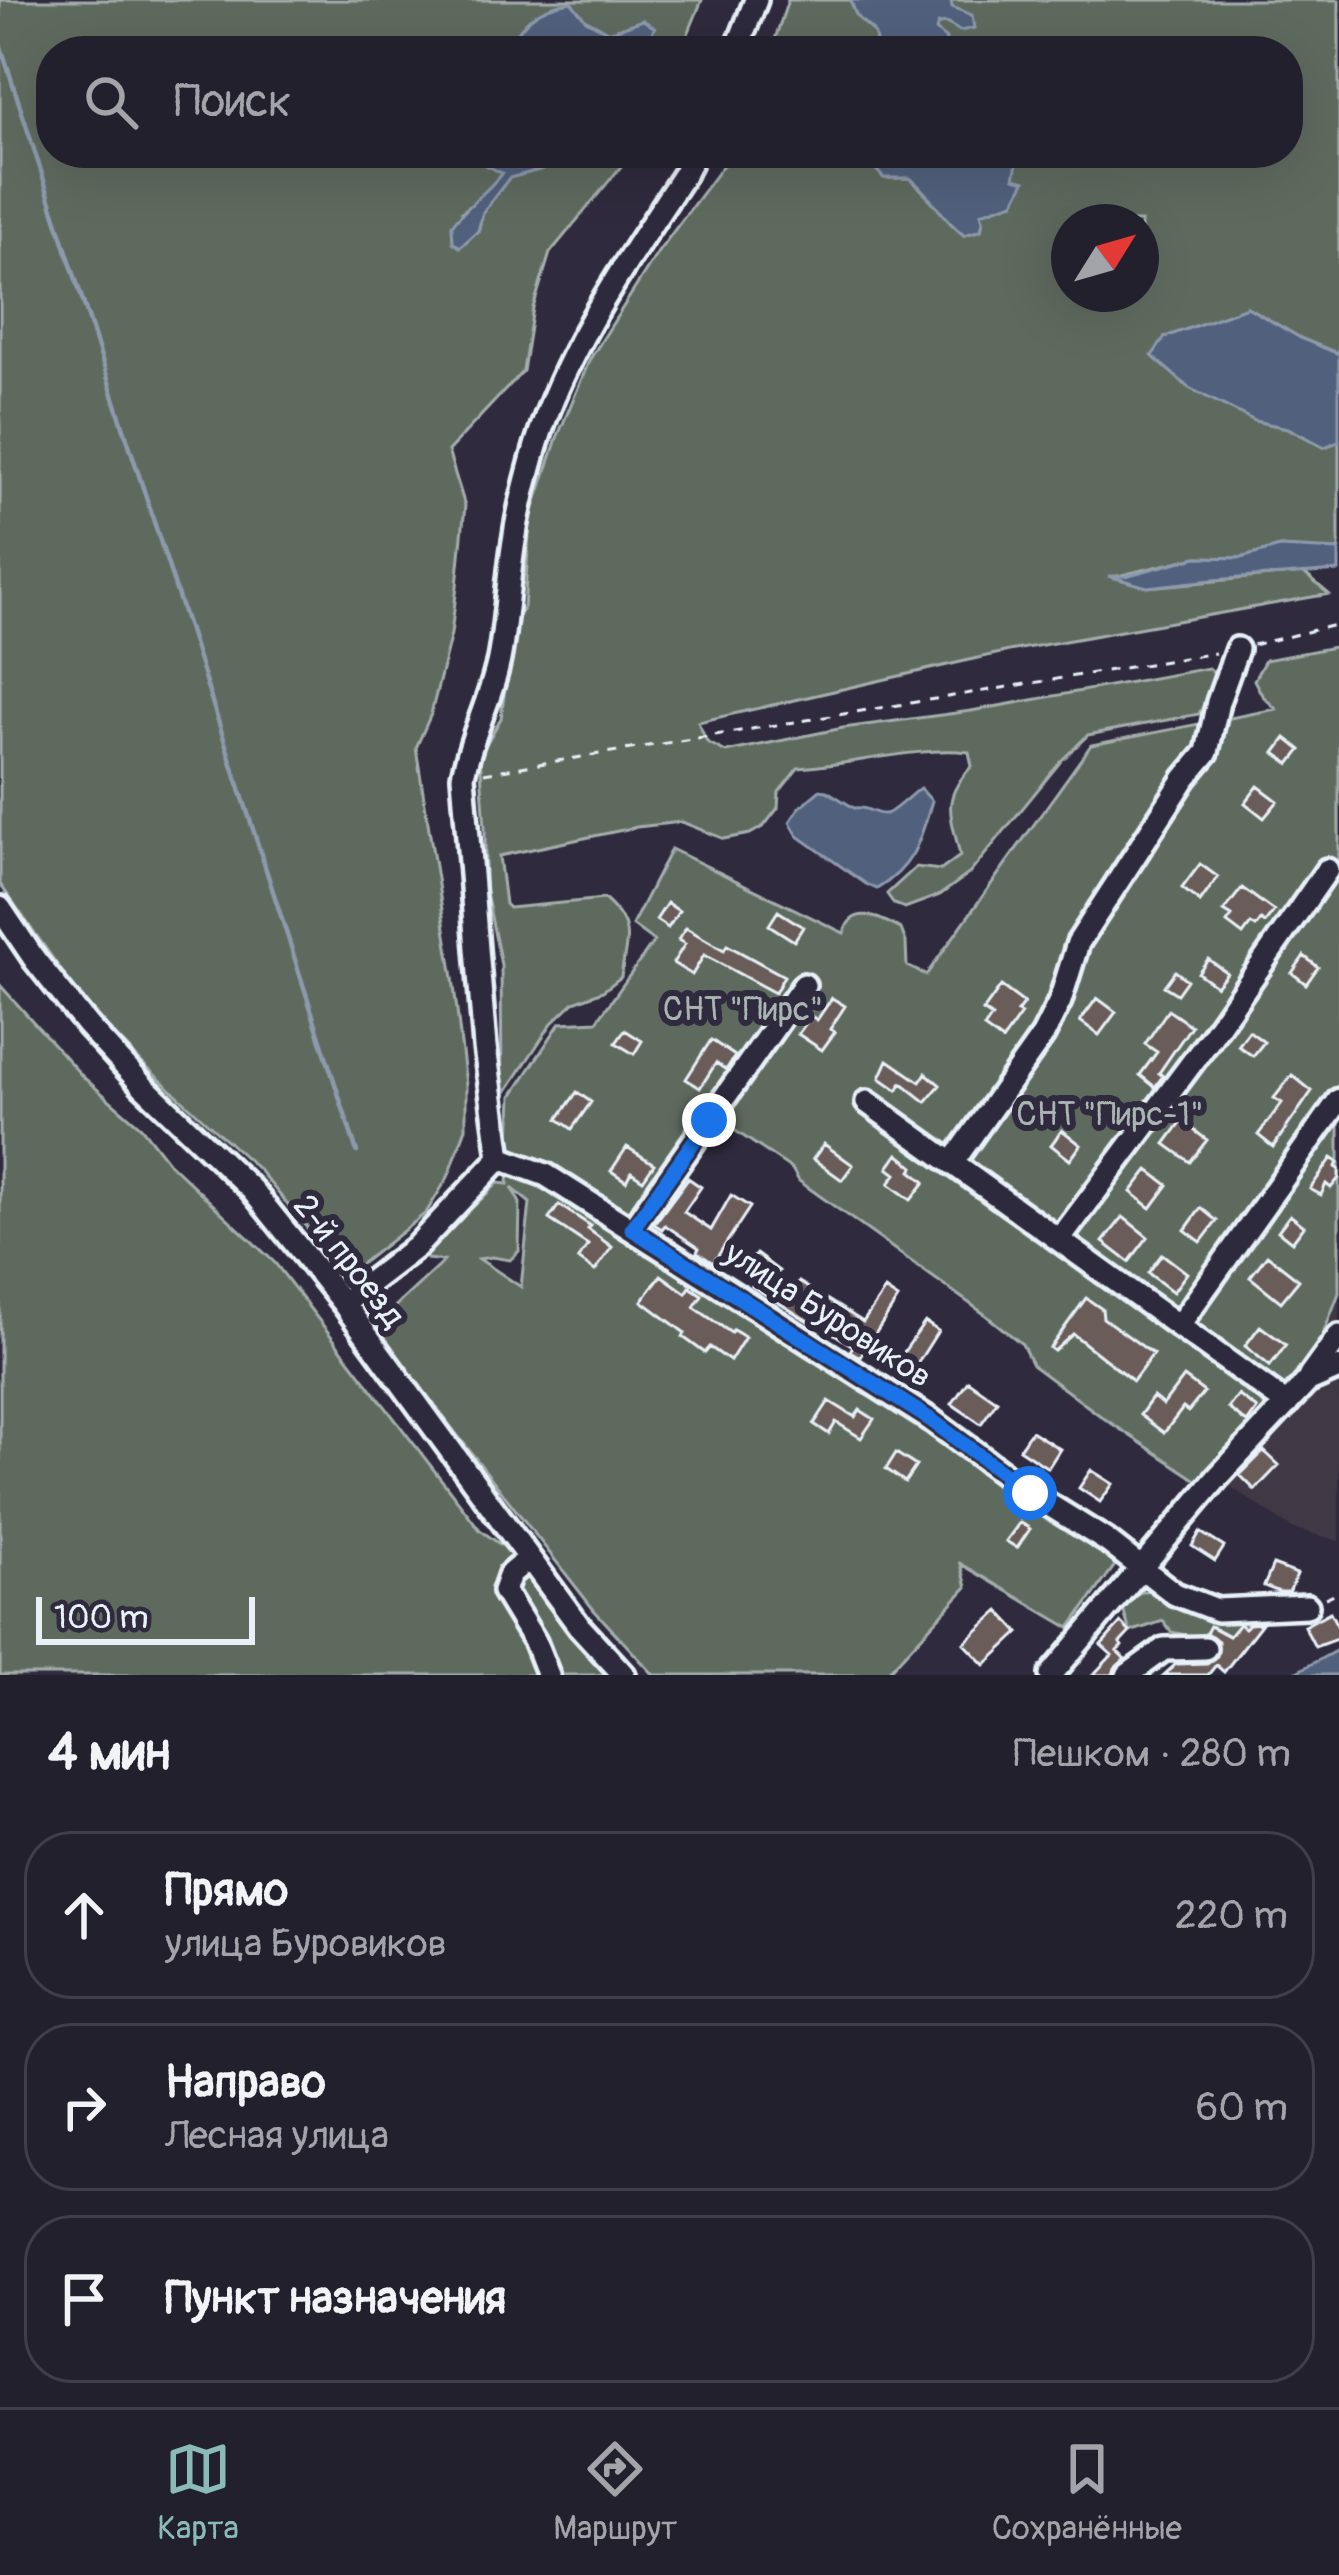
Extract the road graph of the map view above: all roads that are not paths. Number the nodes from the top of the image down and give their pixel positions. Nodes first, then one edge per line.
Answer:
1 (756, 0) edge
2 (742, 36) edge
3 (687, 168) edge
4 (1238, 649) road end
5 (1327, 870) dead end
6 (0, 908) edge
7 (804, 985) dead end
8 (1339, 1100) edge
9 (867, 1102) dead end
10 (500, 1158) junction
11 (953, 1162) junction
12 (632, 1229) junction
13 (1060, 1239) junction
14 (343, 1303) junction
15 (1179, 1325) junction
16 (1339, 1336) edge
17 (1339, 1368) edge
18 (1306, 1382) junction
19 (1287, 1404) junction
20 (529, 1558) junction
21 (1139, 1568) junction
22 (1307, 1606) dead end
23 (1205, 1648) dead end
24 (548, 1675) edge
25 (624, 1675) edge
26 (1051, 1675) edge
27 (1128, 1675) edge

1 - 2 street
3 - 10 street
4 - 11 street
5 - 13 street
6 - 14 street, 2-й проезд
7 - 12 street
8 - 15 street
9 - 11 street
10 - 12 street, улица Буровиков
10 - 14 street
11 - 13 street
12 - 21 street, улица Буровиков
13 - 15 street
14 - 20 street, 2-й проезд
15 - 19 street
16 - 18 street
17 - 18 street
18 - 19 street
19 - 21 street
20 - 24 street
20 - 25 street, 2-й проезд
21 - 22 street, улица Буровиков
21 - 26 street
23 - 27 street

